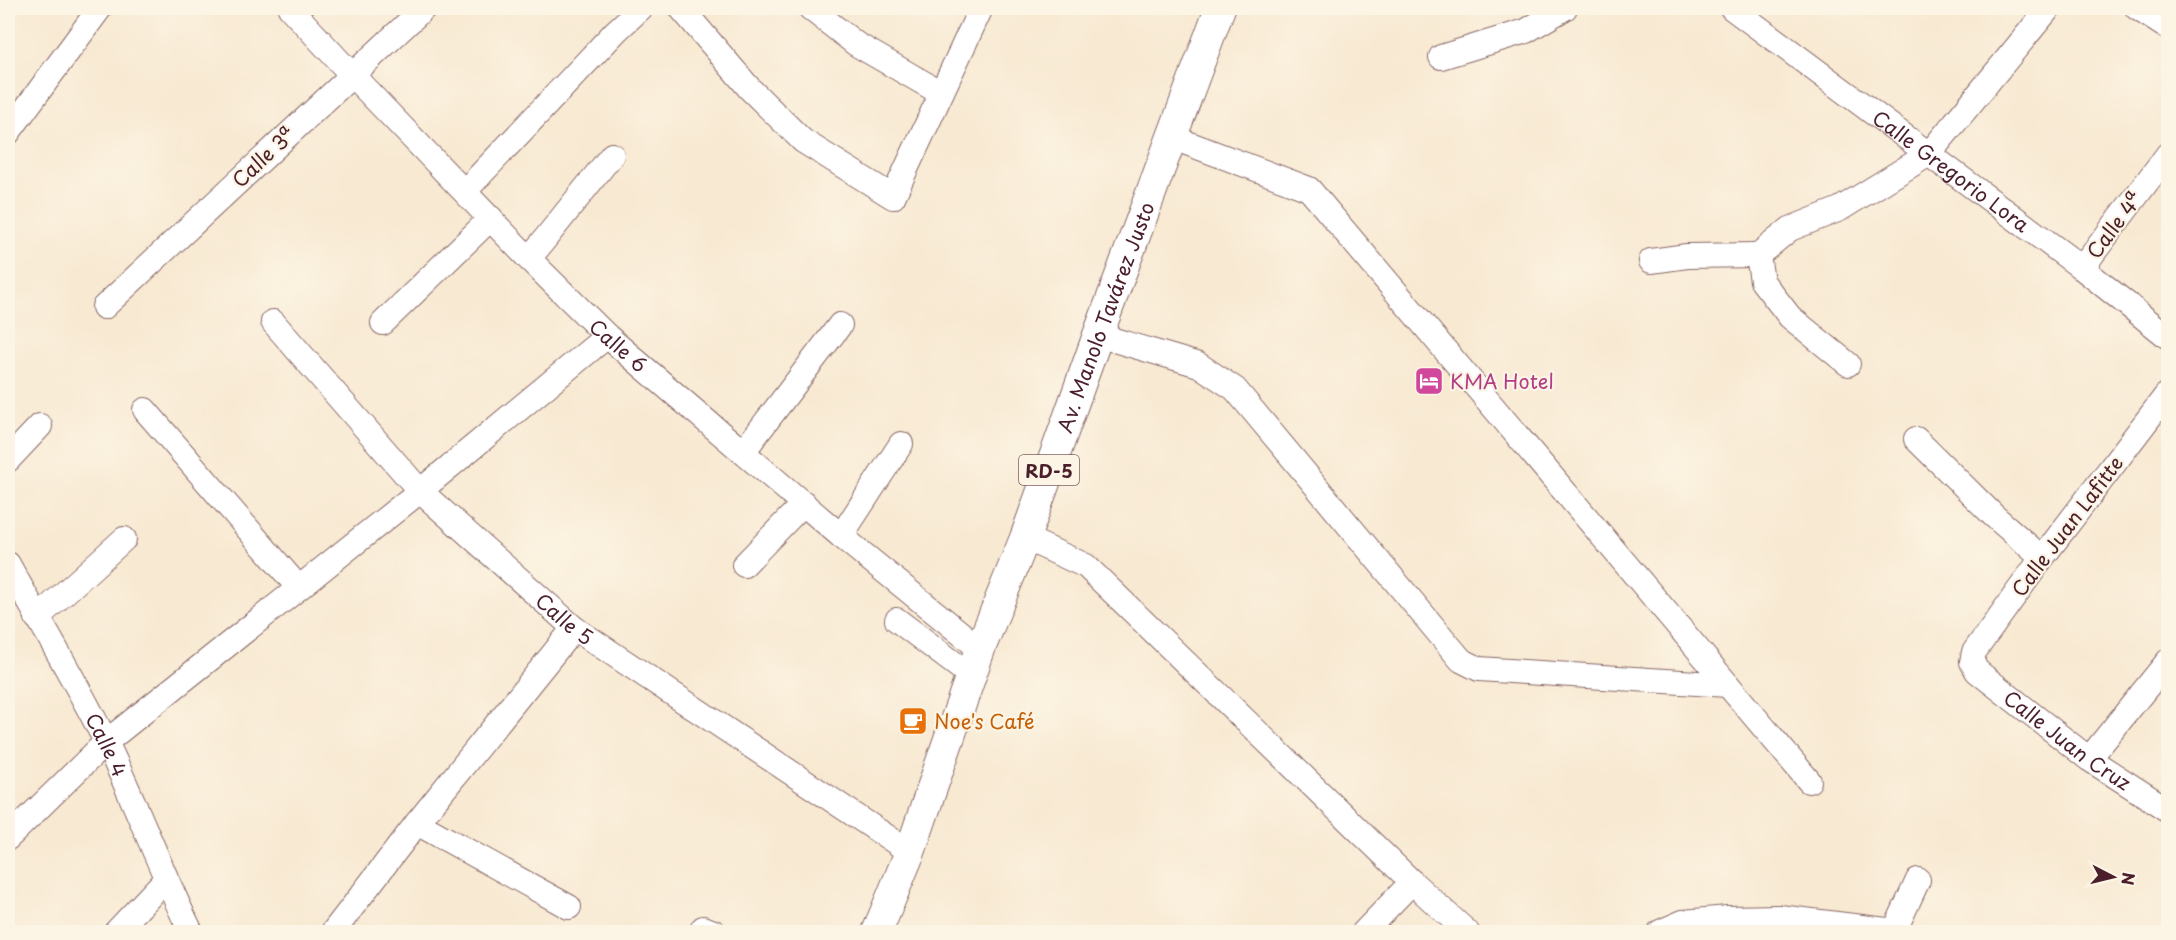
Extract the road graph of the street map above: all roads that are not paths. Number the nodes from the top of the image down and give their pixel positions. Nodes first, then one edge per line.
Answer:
1 (100, 8) edge
2 (290, 8) edge
3 (424, 8) edge
4 (641, 8) edge
5 (681, 8) edge
6 (810, 8) edge
7 (981, 8) edge
8 (1220, 8) edge
9 (1237, 8) edge
10 (1565, 8) edge
11 (1732, 8) edge
12 (2049, 8) edge
13 (2137, 8) edge
14 (2169, 28) edge
15 (1441, 57) dead end
16 (351, 74) junction
17 (941, 93) junction
18 (8, 133) edge
19 (1187, 143) junction
20 (1929, 154) junction
21 (2169, 154) edge
22 (612, 155) dead end
23 (465, 191) junction
24 (491, 218) junction
25 (1758, 255) junction
26 (529, 259) junction
27 (1651, 261) dead end
28 (2082, 268) junction
29 (104, 307) dead end
30 (273, 322) dead end
31 (383, 323) dead end
32 (840, 324) dead end
33 (607, 336) junction
34 (2169, 336) edge
35 (1114, 340) junction
36 (1848, 364) dead end
37 (2168, 395) edge
38 (145, 410) dead end
39 (40, 426) dead end
40 (1916, 439) dead end
41 (901, 444) dead end
42 (742, 452) junction
43 (8, 460) edge
44 (420, 491) junction
45 (804, 504) junction
46 (841, 536) junction
47 (124, 539) dead end
48 (1033, 542) junction
49 (2042, 558) junction
50 (8, 564) edge
51 (744, 565) dead end
52 (299, 588) junction
53 (38, 618) junction
54 (897, 620) dead end
55 (574, 628) junction
56 (2169, 661) edge
57 (976, 662) junction
58 (1972, 662) joint
59 (1728, 685) junction
60 (106, 742) junction
61 (2089, 759) junction
62 (1809, 781) dead end
63 (2169, 810) edge
64 (417, 823) junction
65 (8, 838) edge
66 (910, 852) junction
67 (165, 880) junction
68 (1918, 880) dead end
69 (1412, 882) junction
70 (569, 907) dead end
71 (1895, 932) edge
72 (116, 933) edge
73 (191, 933) edge
74 (333, 933) edge
75 (877, 933) edge
76 (895, 933) edge
77 (1364, 933) edge
78 (1467, 933) edge
79 (1660, 933) edge

1 - 18 street
2 - 16 street, Calle 6
3 - 16 street, Calle 3ª
4 - 23 street
5 - 17 street
6 - 17 street
7 - 17 street
8 - 48 main road, Av. Manolo Tavárez Justo / RD-5
9 - 19 main road, Av. Manolo Tavárez Justo / RD-5
10 - 15 street
11 - 20 street, Calle Gregorio Lora
12 - 20 street
13 - 14 street
16 - 23 street, Calle 6
16 - 29 street, Calle 3ª
19 - 35 main road, Av. Manolo Tavárez Justo / RD-5
19 - 59 street
20 - 25 street
20 - 28 street, Calle Gregorio Lora
21 - 28 street, Calle 4ª
22 - 26 street
23 - 24 street, Calle 6
24 - 26 street, Calle 6
24 - 31 street
25 - 27 street
25 - 36 street
26 - 33 street, Calle 6
28 - 34 street, Calle Gregorio Lora
30 - 44 street, Calle 5
32 - 42 street
33 - 42 street, Calle 6
33 - 44 street
35 - 48 main road, Av. Manolo Tavárez Justo / RD-5
35 - 59 street
37 - 49 street, Calle Juan Lafitte
38 - 52 street
39 - 43 street
40 - 49 street
41 - 46 street
42 - 45 street, Calle 6
44 - 52 street
44 - 55 street, Calle 5
45 - 46 street, Calle 6
45 - 51 street
46 - 57 street, Calle 6
47 - 53 street
48 - 57 main road, Av. Manolo Tavárez Justo / RD-5
48 - 69 street
48 - 76 main road, Av. Manolo Tavárez Justo / RD-5
49 - 58 street, Calle Juan Lafitte
50 - 53 street, Calle 4
52 - 60 street
53 - 60 street, Calle 4
54 - 57 street
55 - 64 street
55 - 66 street, Calle 5
56 - 61 street
57 - 66 main road, Av. Manolo Tavárez Justo / RD-5
58 - 61 street, Calle Juan Cruz
59 - 62 street
60 - 65 street
60 - 67 street, Calle 4
61 - 63 street, Calle Juan Cruz
64 - 70 street
64 - 74 street
66 - 75 main road, Av. Manolo Tavárez Justo / RD-5
67 - 72 street
67 - 73 street, Calle 4
68 - 71 street
69 - 77 street
69 - 78 street
71 - 79 street

